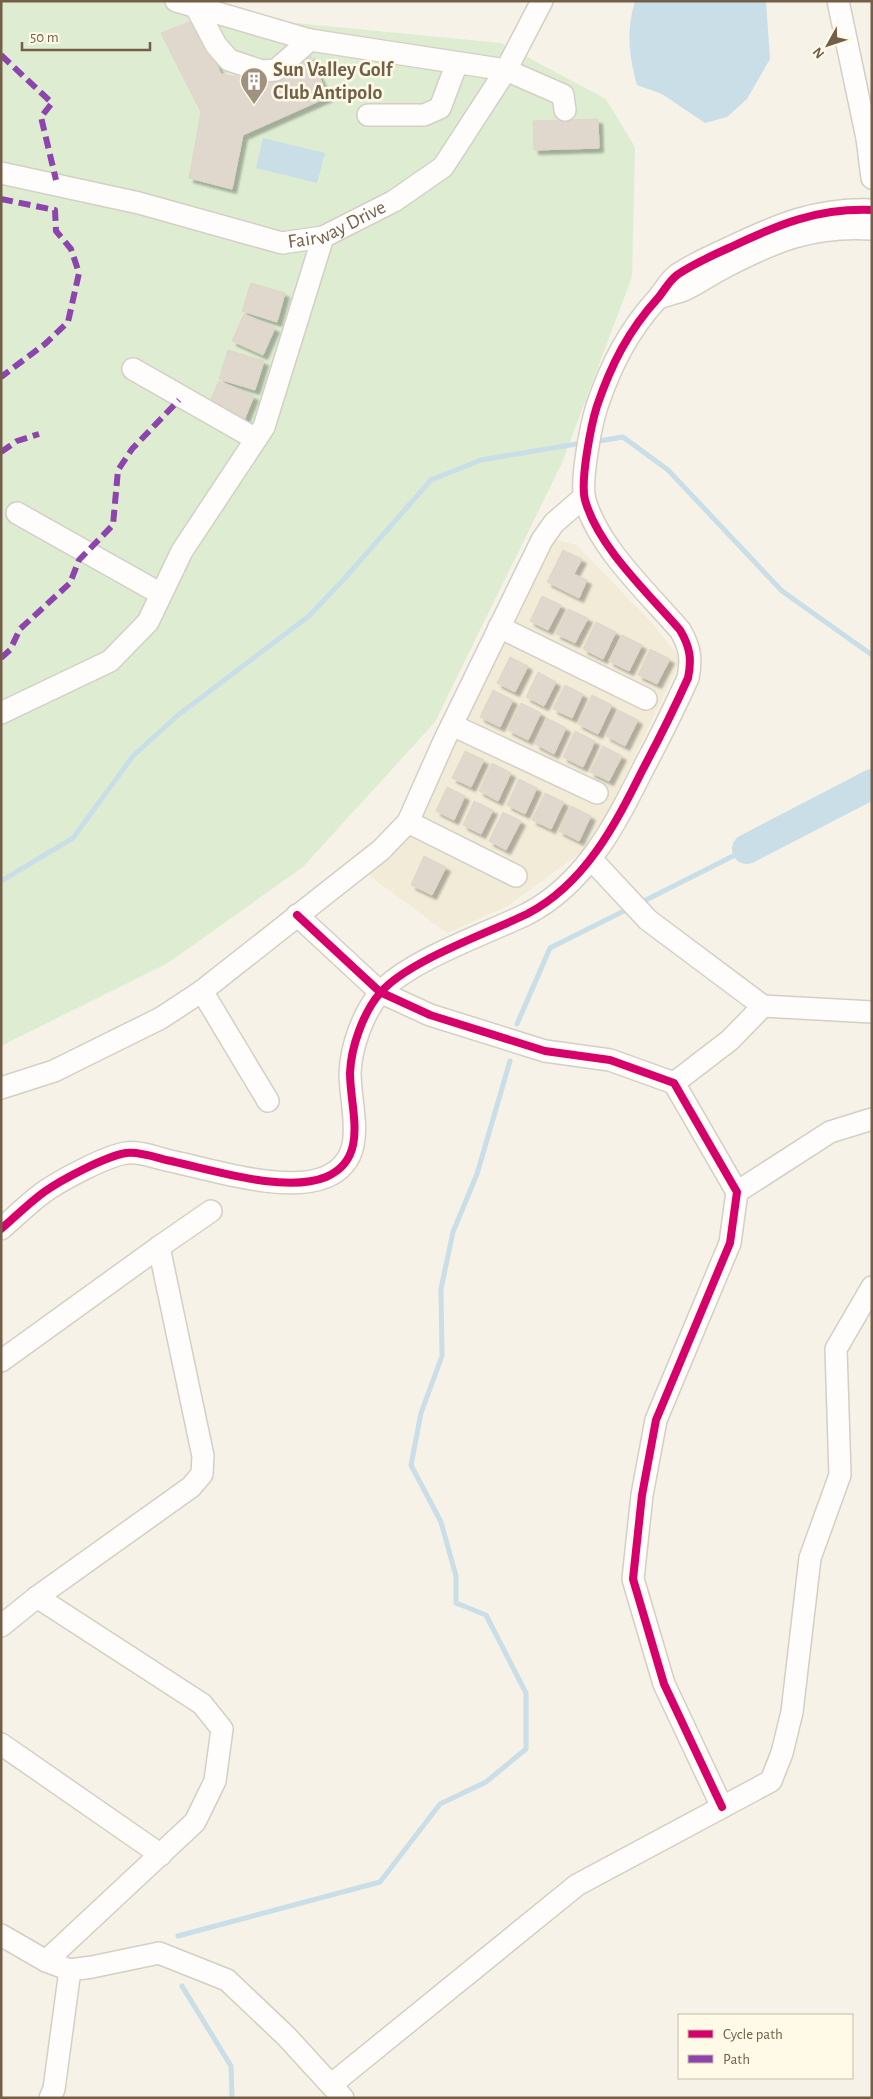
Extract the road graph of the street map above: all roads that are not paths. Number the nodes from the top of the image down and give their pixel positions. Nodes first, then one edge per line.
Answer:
1 (176, 1) edge
2 (542, 1) edge
3 (838, 1) edge
4 (196, 7) junction
5 (310, 40) junction
6 (457, 63) junction
7 (506, 70) junction
8 (565, 110) dead end
9 (368, 115) dead end
10 (870, 138) edge
11 (1, 173) edge
12 (872, 178) edge
13 (872, 210) edge
14 (872, 229) edge
15 (323, 237) junction
16 (658, 298) junction
17 (132, 369) dead end
18 (256, 439) junction
19 (584, 497) junction
20 (17, 513) dead end
21 (161, 594) junction
22 (499, 627) junction
23 (646, 699) dead end
24 (1, 713) edge
25 (452, 725) junction
26 (597, 793) dead end
27 (408, 822) junction
28 (592, 860) junction
29 (516, 876) dead end
30 (297, 915) junction
31 (202, 991) junction
32 (380, 992) junction
33 (763, 1006) junction
34 (872, 1012) edge
35 (674, 1083) junction
36 (1, 1088) edge
37 (268, 1102) dead end
38 (872, 1119) edge
39 (737, 1192) junction
40 (211, 1211) dead end
41 (1, 1229) edge
42 (159, 1246) junction
43 (872, 1287) edge
44 (1, 1361) edge
45 (36, 1597) junction
46 (1, 1626) edge
47 (1, 1744) edge
48 (722, 1807) junction
49 (161, 1855) junction
50 (1, 1935) edge
51 (46, 1961) junction
52 (70, 1970) junction
53 (337, 2091) edge
54 (50, 2098) edge

1 - 4 street
2 - 7 street, Fairway Drive
3 - 10 street
4 - 5 street
4 - 5 street
5 - 6 street
6 - 7 street
6 - 9 street
7 - 8 street
7 - 15 street, Fairway Drive
10 - 12 street
11 - 15 street, Fairway Drive
13 - 16 street
14 - 16 street
15 - 18 street
16 - 19 street
17 - 18 street
18 - 21 street
19 - 22 street
19 - 28 street
20 - 21 street
21 - 24 street
22 - 23 street
22 - 25 street
25 - 26 street
25 - 27 street
27 - 29 street
27 - 30 street
28 - 32 street
28 - 33 street
30 - 31 street
30 - 32 street
31 - 36 street
31 - 37 street
32 - 35 street
32 - 41 street
33 - 34 street
33 - 35 street
35 - 39 street
38 - 39 street
39 - 48 street
40 - 42 street
42 - 44 street
42 - 45 street
43 - 48 street
45 - 46 street
45 - 49 street
47 - 49 street
48 - 53 street
49 - 51 street
50 - 51 street
51 - 52 street
52 - 53 street
52 - 54 street

